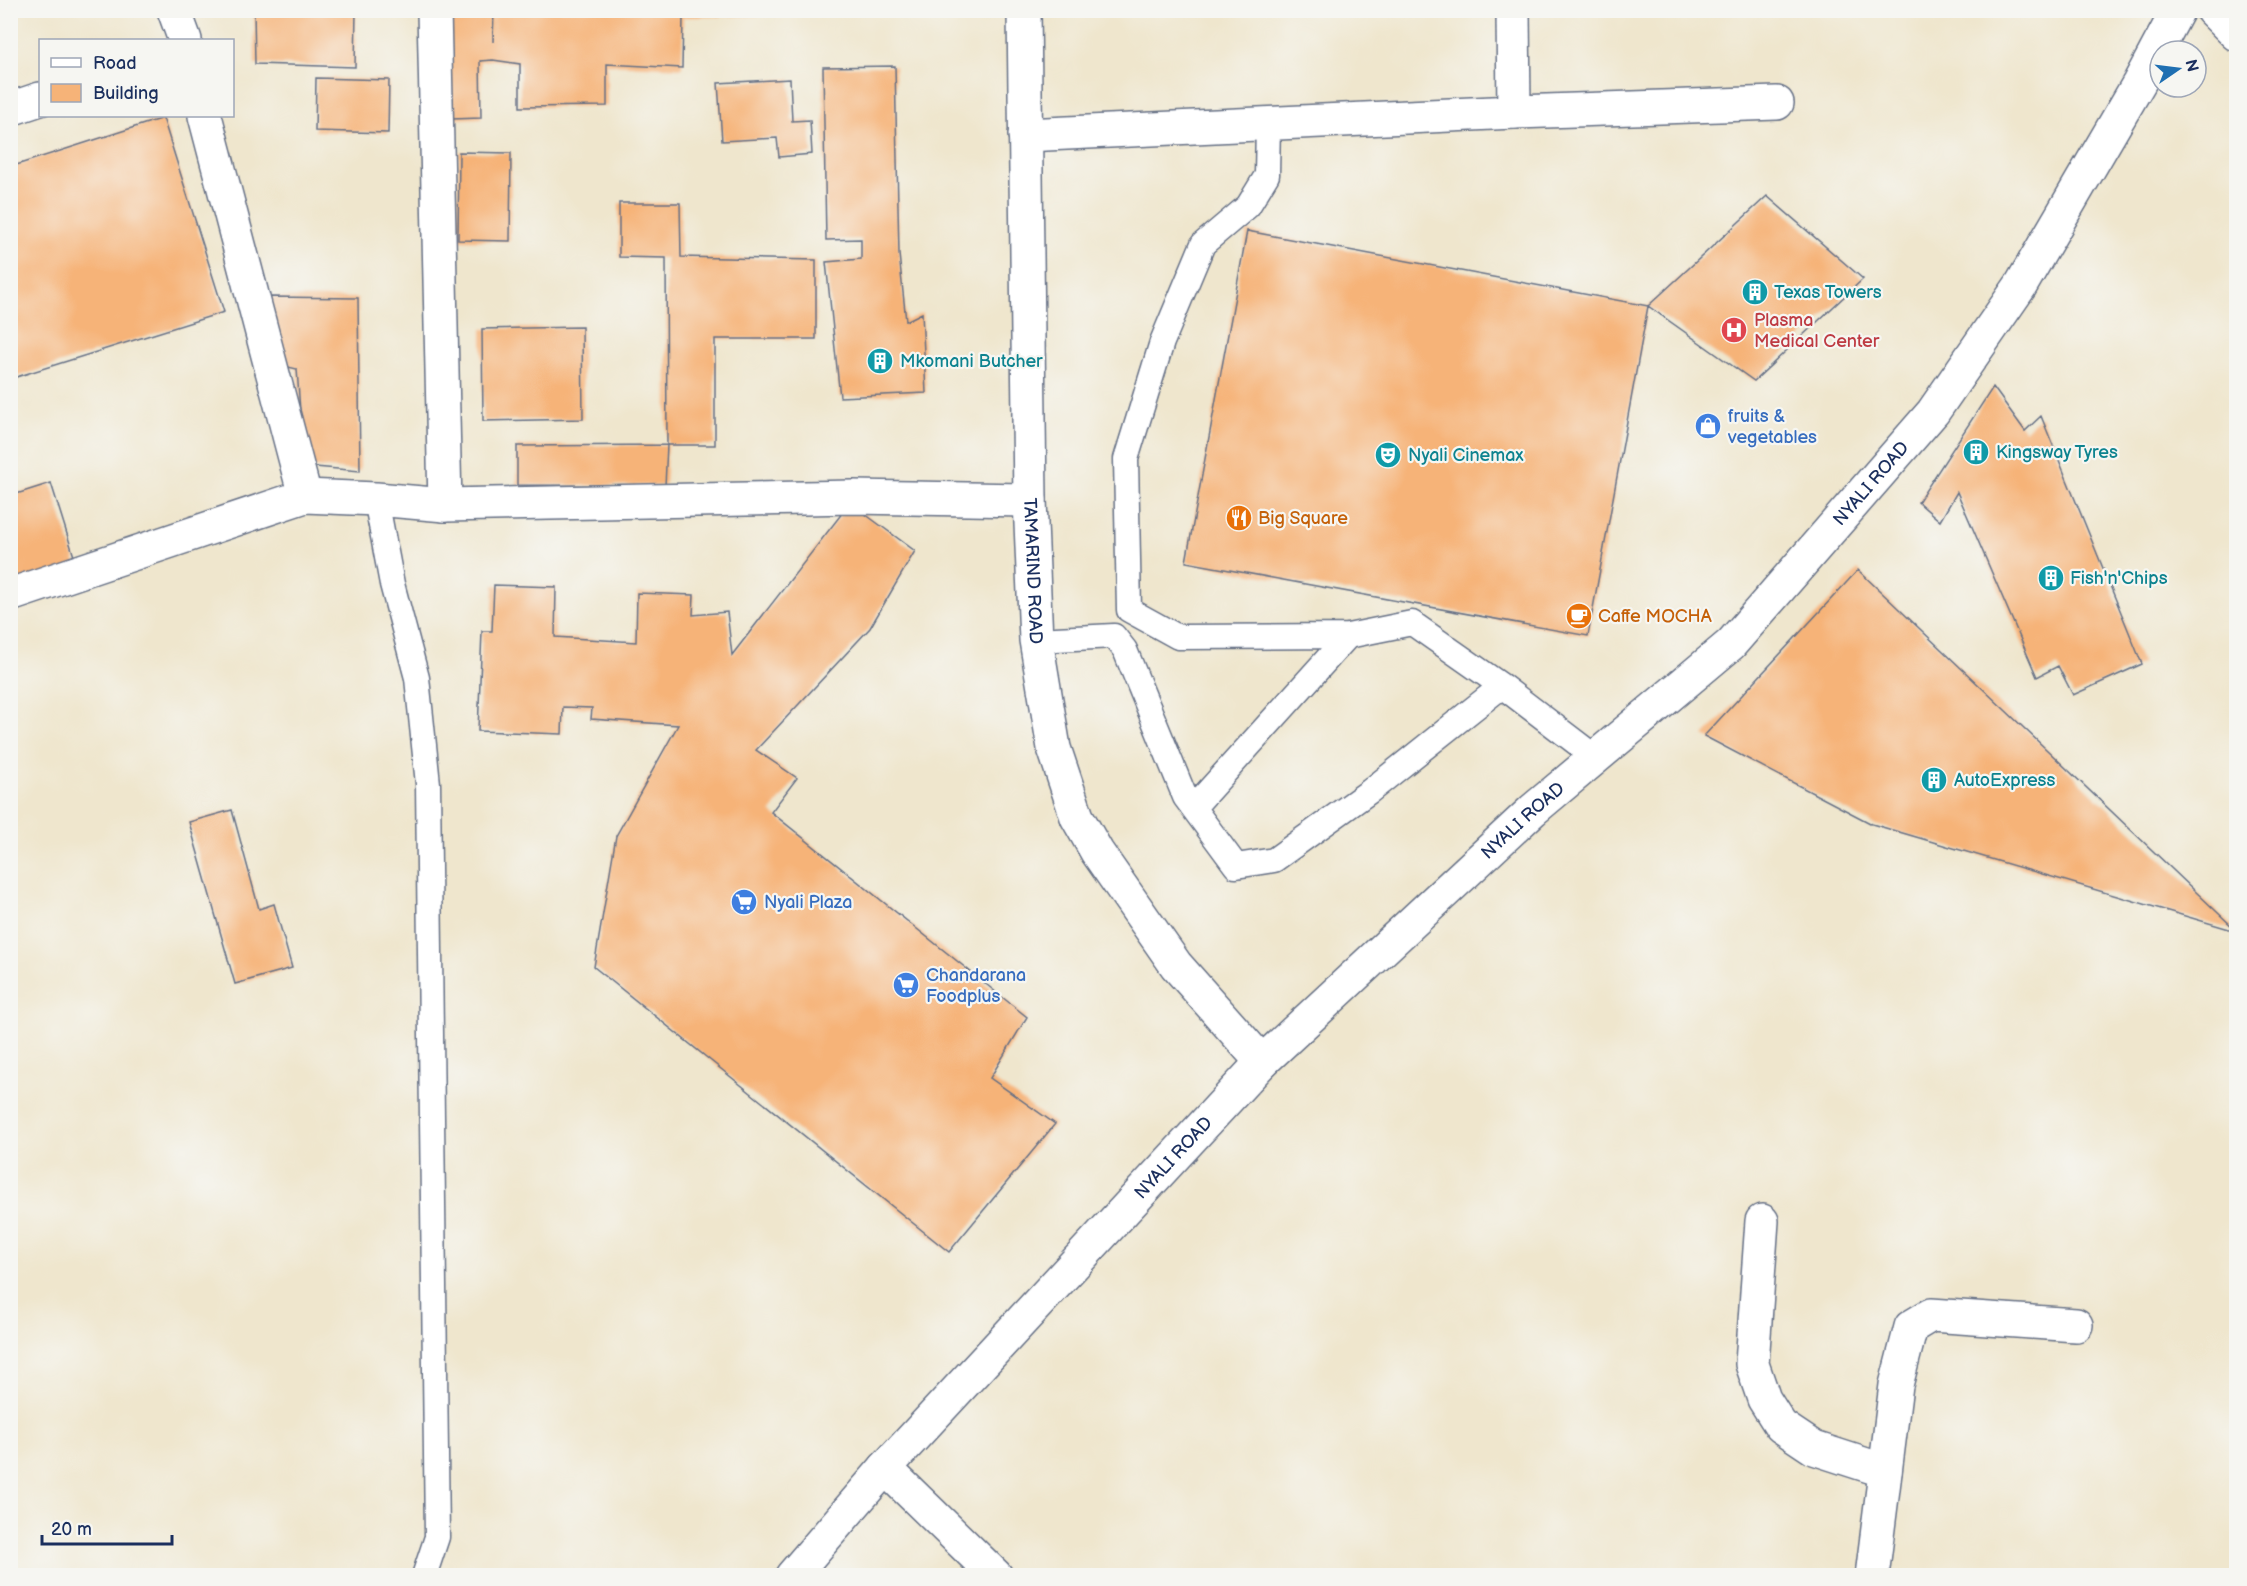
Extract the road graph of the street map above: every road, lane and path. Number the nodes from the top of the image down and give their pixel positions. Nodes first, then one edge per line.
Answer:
1 (174, 10) edge
2 (434, 10) edge
3 (1024, 10) edge
4 (1513, 10) edge
5 (2178, 10) edge
6 (2212, 10) edge
7 (2236, 34) edge
8 (185, 39) edge
9 (39, 99) edge
10 (1777, 103) dead end
11 (10, 109) edge
12 (1514, 112) junction
13 (205, 117) edge
14 (1268, 123) junction
15 (1024, 135) junction
16 (305, 496) junction
17 (376, 499) junction
18 (1030, 500) junction
19 (445, 505) junction
20 (10, 595) edge
21 (1129, 610) junction
22 (1114, 636) junction
23 (1348, 636) junction
24 (1036, 640) junction
25 (1502, 686) junction
26 (1595, 758) junction
27 (1193, 808) junction
28 (1262, 1062) junction
29 (1762, 1221) dead end
30 (2076, 1325) dead end
31 (885, 1468) junction
32 (1885, 1471) junction
33 (424, 1575) edge
34 (792, 1575) edge
35 (996, 1575) edge
36 (1872, 1575) edge

1 - 8 street
2 - 19 street
3 - 15 street, TAMARIND ROAD
4 - 12 street
5 - 26 street, NYALI ROAD
6 - 7 street
9 - 11 street
10 - 12 street
12 - 14 street
13 - 16 street
14 - 15 street
14 - 21 lane
15 - 18 street, TAMARIND ROAD
16 - 17 street
16 - 20 street
17 - 19 street
17 - 33 lane
18 - 19 street
18 - 24 street, TAMARIND ROAD
21 - 22 lane
21 - 23 lane
22 - 24 lane
22 - 27 lane
23 - 25 lane
23 - 27 lane
24 - 28 street, TAMARIND ROAD
25 - 26 lane
25 - 27 lane
26 - 28 street, NYALI ROAD
28 - 31 street, NYALI ROAD
29 - 32 street
30 - 32 street
31 - 34 street, NYALI ROAD
31 - 35 street
32 - 36 street

